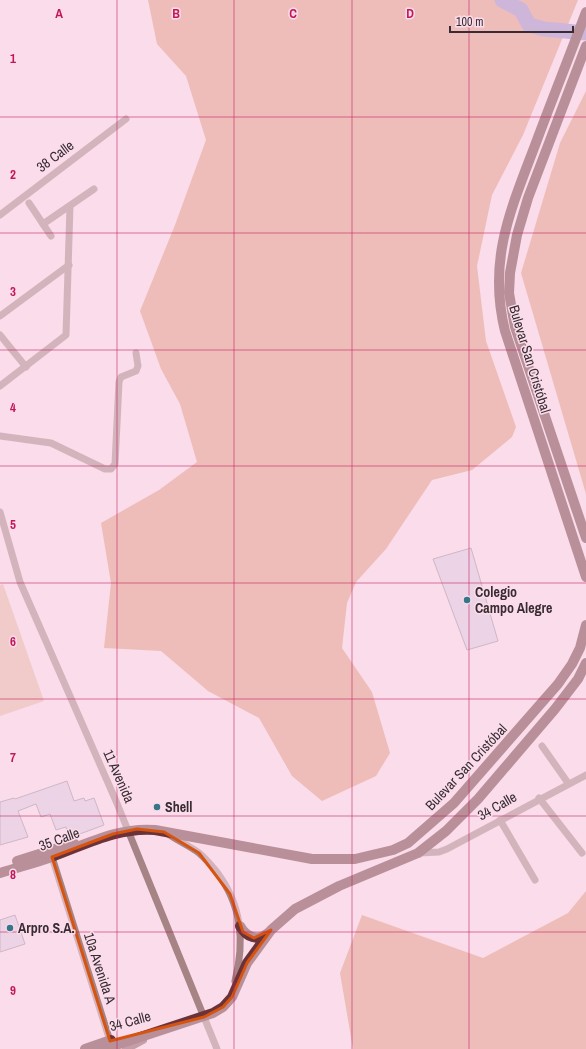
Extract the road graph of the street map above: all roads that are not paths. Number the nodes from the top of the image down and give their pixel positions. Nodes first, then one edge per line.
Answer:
1 (586, 12) edge
2 (586, 46) edge
3 (126, 118) dead end
4 (94, 189) dead end
5 (29, 203) dead end
6 (70, 206) junction
7 (0, 215) edge
8 (43, 224) junction
9 (51, 236) dead end
10 (69, 265) junction
11 (0, 316) edge
12 (0, 334) edge
13 (136, 353) dead end
14 (26, 368) junction
15 (0, 386) edge
16 (0, 436) edge
17 (0, 512) edge
18 (586, 538) edge
19 (586, 578) edge
20 (586, 625) edge
21 (586, 663) edge
22 (542, 746) dead end
23 (586, 775) edge
24 (568, 783) junction
25 (539, 798) junction
26 (500, 820) junction
27 (128, 830) junction
28 (164, 832) junction
29 (113, 834) junction
30 (418, 853) junction
31 (582, 853) dead end
32 (52, 857) junction
33 (0, 866) edge
34 (0, 873) edge
35 (535, 880) dead end
36 (240, 926) junction
37 (271, 930) junction
38 (232, 997) junction
39 (204, 1017) junction
40 (184, 1024) junction
41 (154, 1034) junction
42 (107, 1045) edge
43 (85, 1049) edge
44 (126, 1049) edge
45 (217, 1049) edge

1 - 19 main road, Bulevar San Cristóbal
2 - 18 main road, Bulevar San Cristóbal
3 - 7 street, 38 Calle
4 - 6 street
5 - 8 street
6 - 8 street
6 - 10 street
8 - 9 street
10 - 11 street
10 - 14 street
12 - 14 street
13 - 16 street
14 - 15 street
17 - 27 street, 11 Avenida
20 - 28 main road, Bulevar San Cristóbal
21 - 30 main road, Bulevar San Cristóbal
22 - 24 street
23 - 24 street, 34 Calle
24 - 25 street, 34 Calle
25 - 26 street, 34 Calle
25 - 31 street
26 - 30 street, 34 Calle
26 - 35 street
27 - 28 main road, Bulevar San Cristóbal
27 - 29 main road, 35 Calle
27 - 39 street, 11 Avenida
28 - 36 street
29 - 32 main road, 35 Calle
29 - 33 main road
30 - 37 main road, Bulevar San Cristóbal
32 - 34 main road, 35 Calle
32 - 42 street, 10a Avenida A
36 - 37 main road
36 - 38 street
37 - 38 main road, Bulevar San Cristóbal
38 - 39 main road, Bulevar San Cristóbal
39 - 40 main road, 34 Calle
39 - 45 street, 11 Avenida
40 - 41 main road, 34 Calle
40 - 42 main road, 34 Calle
41 - 42 main road, 34 Calle
41 - 44 main road
42 - 43 main road, 34 Calle

